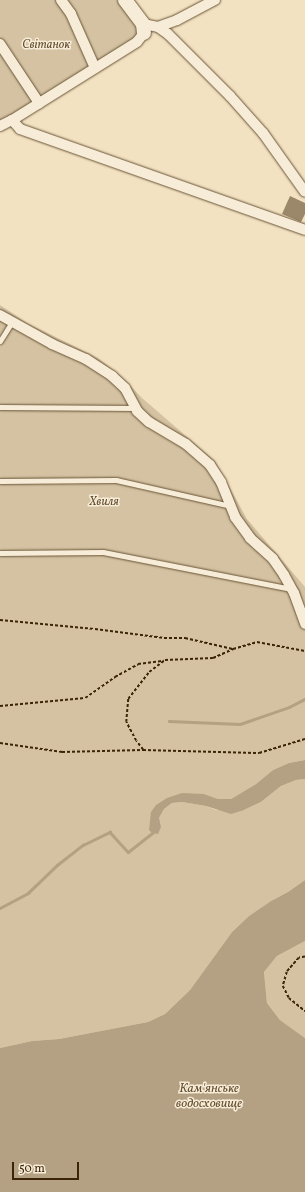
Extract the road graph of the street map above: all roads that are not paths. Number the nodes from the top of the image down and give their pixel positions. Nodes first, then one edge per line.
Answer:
1 (61, 0) edge
2 (125, 0) edge
3 (215, 0) edge
4 (158, 27) junction
5 (144, 28) junction
6 (0, 44) edge
7 (95, 68) junction
8 (39, 103) junction
9 (12, 120) junction
10 (0, 126) edge
11 (305, 192) edge
12 (305, 230) edge
13 (0, 314) edge
14 (12, 322) junction
15 (0, 341) edge
16 (0, 407) edge
17 (136, 408) junction
18 (0, 481) edge
19 (230, 506) junction
20 (0, 553) edge
21 (292, 590) junction
22 (305, 624) edge

1 - 7 street
2 - 5 street
3 - 4 street
4 - 5 street
4 - 11 street
5 - 7 street
6 - 8 street
7 - 8 street
8 - 9 street
9 - 10 street
9 - 12 street
13 - 14 street
14 - 15 lane
14 - 17 street
16 - 17 lane
17 - 19 street
18 - 19 lane
19 - 21 street
20 - 21 lane
21 - 22 street

